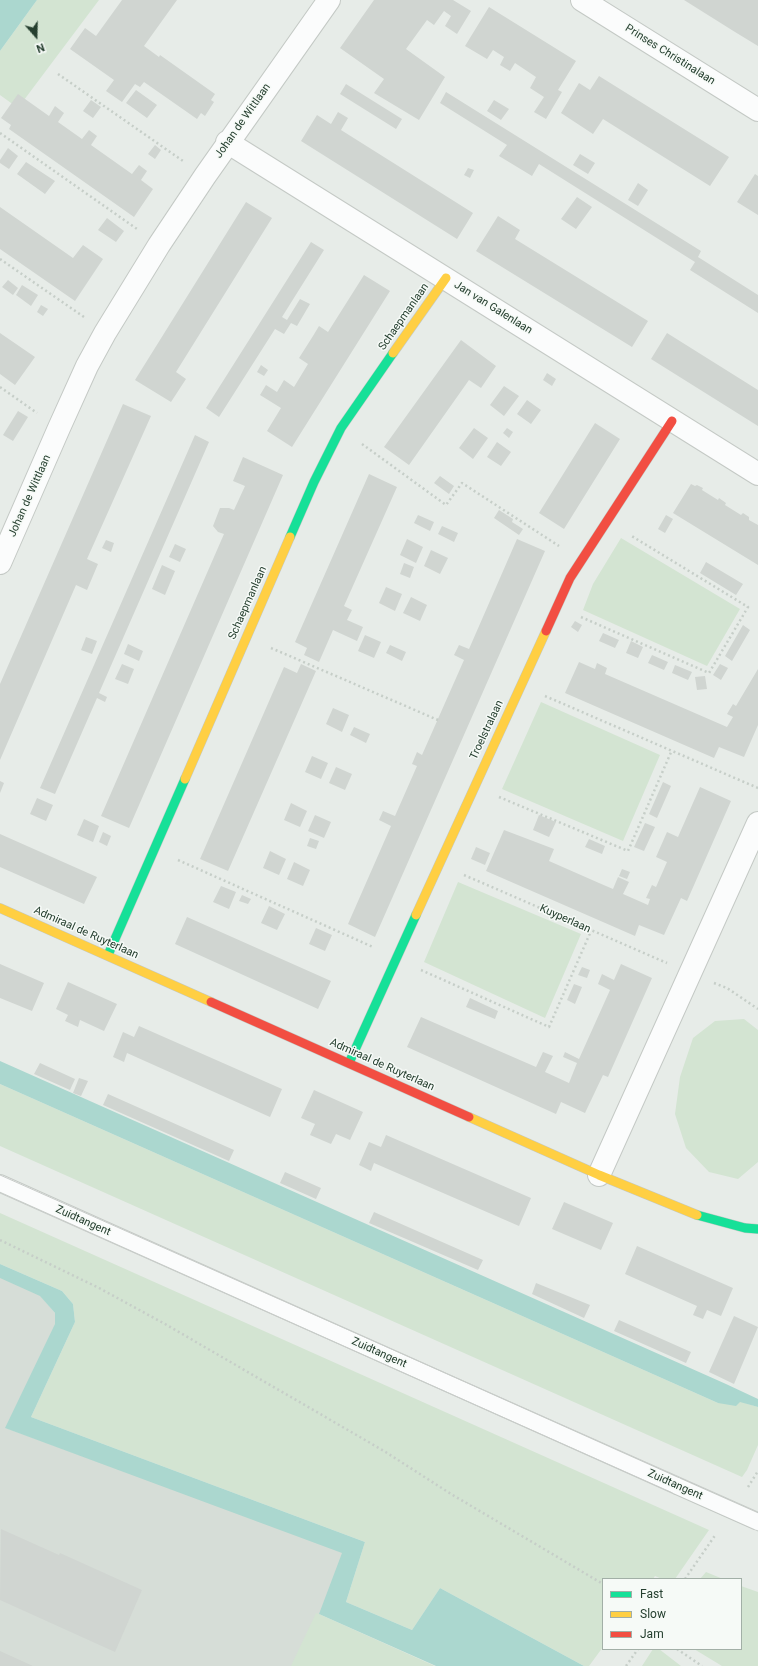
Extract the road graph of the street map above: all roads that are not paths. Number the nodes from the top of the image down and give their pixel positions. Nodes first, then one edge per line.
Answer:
1 (329, 0) edge
2 (582, 0) edge
3 (758, 110) edge
4 (228, 142) junction
5 (446, 278) junction
6 (672, 420) junction
7 (758, 474) edge
8 (0, 563) edge
9 (758, 823) edge
10 (0, 908) edge
11 (108, 955) junction
12 (349, 1063) junction
13 (599, 1175) junction
14 (0, 1183) edge
15 (758, 1229) edge
16 (758, 1522) edge

1 - 4 street, Johan de Wittlaan
2 - 3 street, Prinses Christinalaan
4 - 5 street, Jan van Galenlaan
4 - 8 street, Johan de Wittlaan
5 - 6 street, Jan van Galenlaan
5 - 11 street, Schaepmanlaan
6 - 7 street, Jan van Galenlaan
6 - 12 street, Troelstralaan
9 - 13 street
10 - 11 street, Admiraal de Ruyterlaan
11 - 12 street, Admiraal de Ruyterlaan
12 - 13 street, Admiraal de Ruyterlaan
13 - 15 street, Admiraal de Ruyterlaan
14 - 16 lane, Zuidtangent, bridge

